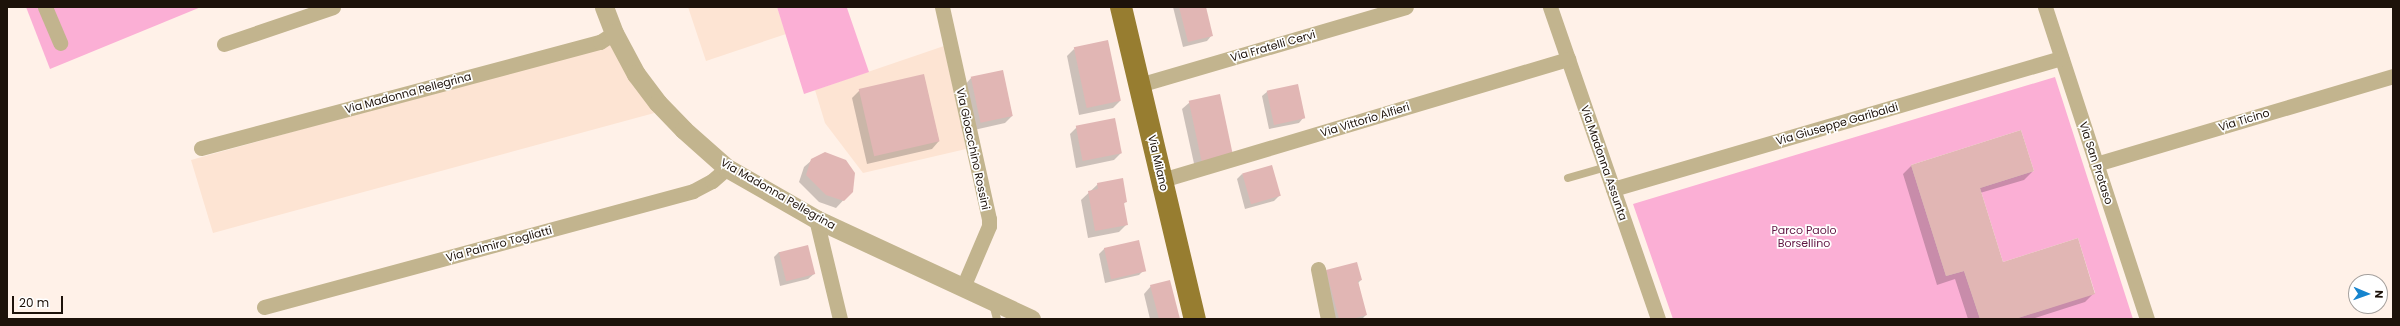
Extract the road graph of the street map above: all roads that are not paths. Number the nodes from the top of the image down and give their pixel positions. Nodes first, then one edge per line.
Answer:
1 (45, 7) edge
2 (333, 7) edge
3 (604, 7) edge
4 (942, 7) edge
5 (1121, 7) edge
6 (1406, 7) edge
7 (2044, 7) edge
8 (1555, 8) edge
9 (614, 33) junction
10 (60, 43) dead end
11 (224, 44) dead end
12 (2061, 58) junction
13 (1568, 59) junction
14 (2393, 76) edge
15 (1140, 86) junction
16 (200, 148) dead end
17 (2096, 164) junction
18 (1606, 167) junction
19 (727, 168) junction
20 (1568, 178) dead end
21 (1162, 180) junction
22 (1613, 189) junction
23 (816, 219) junction
24 (1318, 269) dead end
25 (962, 287) junction
26 (264, 307) dead end
27 (995, 310) edge
28 (840, 319) edge
29 (1031, 319) edge
30 (1195, 319) edge
31 (1328, 319) edge
32 (1658, 319) edge
33 (2147, 319) edge

1 - 10 street
2 - 11 street
3 - 9 street, Via Madonna Pellegrina
4 - 25 street, Via Gioacchino Rossini
5 - 15 main road, Via Milano
6 - 15 street, Via Fratelli Cervi
7 - 12 street, Via San Protaso
8 - 13 street, Via Madonna Assunta
9 - 16 street, Via Madonna Pellegrina
9 - 19 street, Via Madonna Pellegrina
12 - 17 street, Via San Protaso
12 - 22 street, Via Giuseppe Garibaldi
13 - 18 street, Via Madonna Assunta
13 - 21 street, Via Vittorio Alfieri
14 - 17 street, Via Ticino
15 - 21 main road, Via Milano
17 - 33 street, Via San Protaso
18 - 20 lane
18 - 22 street, Via Madonna Assunta
19 - 23 street, Via Madonna Pellegrina
19 - 26 street, Via Palmiro Togliatti
21 - 30 main road, Via Milano
22 - 32 street, Via Madonna Assunta
23 - 25 street, Via Madonna Pellegrina
23 - 28 street
24 - 31 street
25 - 27 street, Via Madonna Pellegrina
27 - 29 street, Via Madonna Pellegrina

